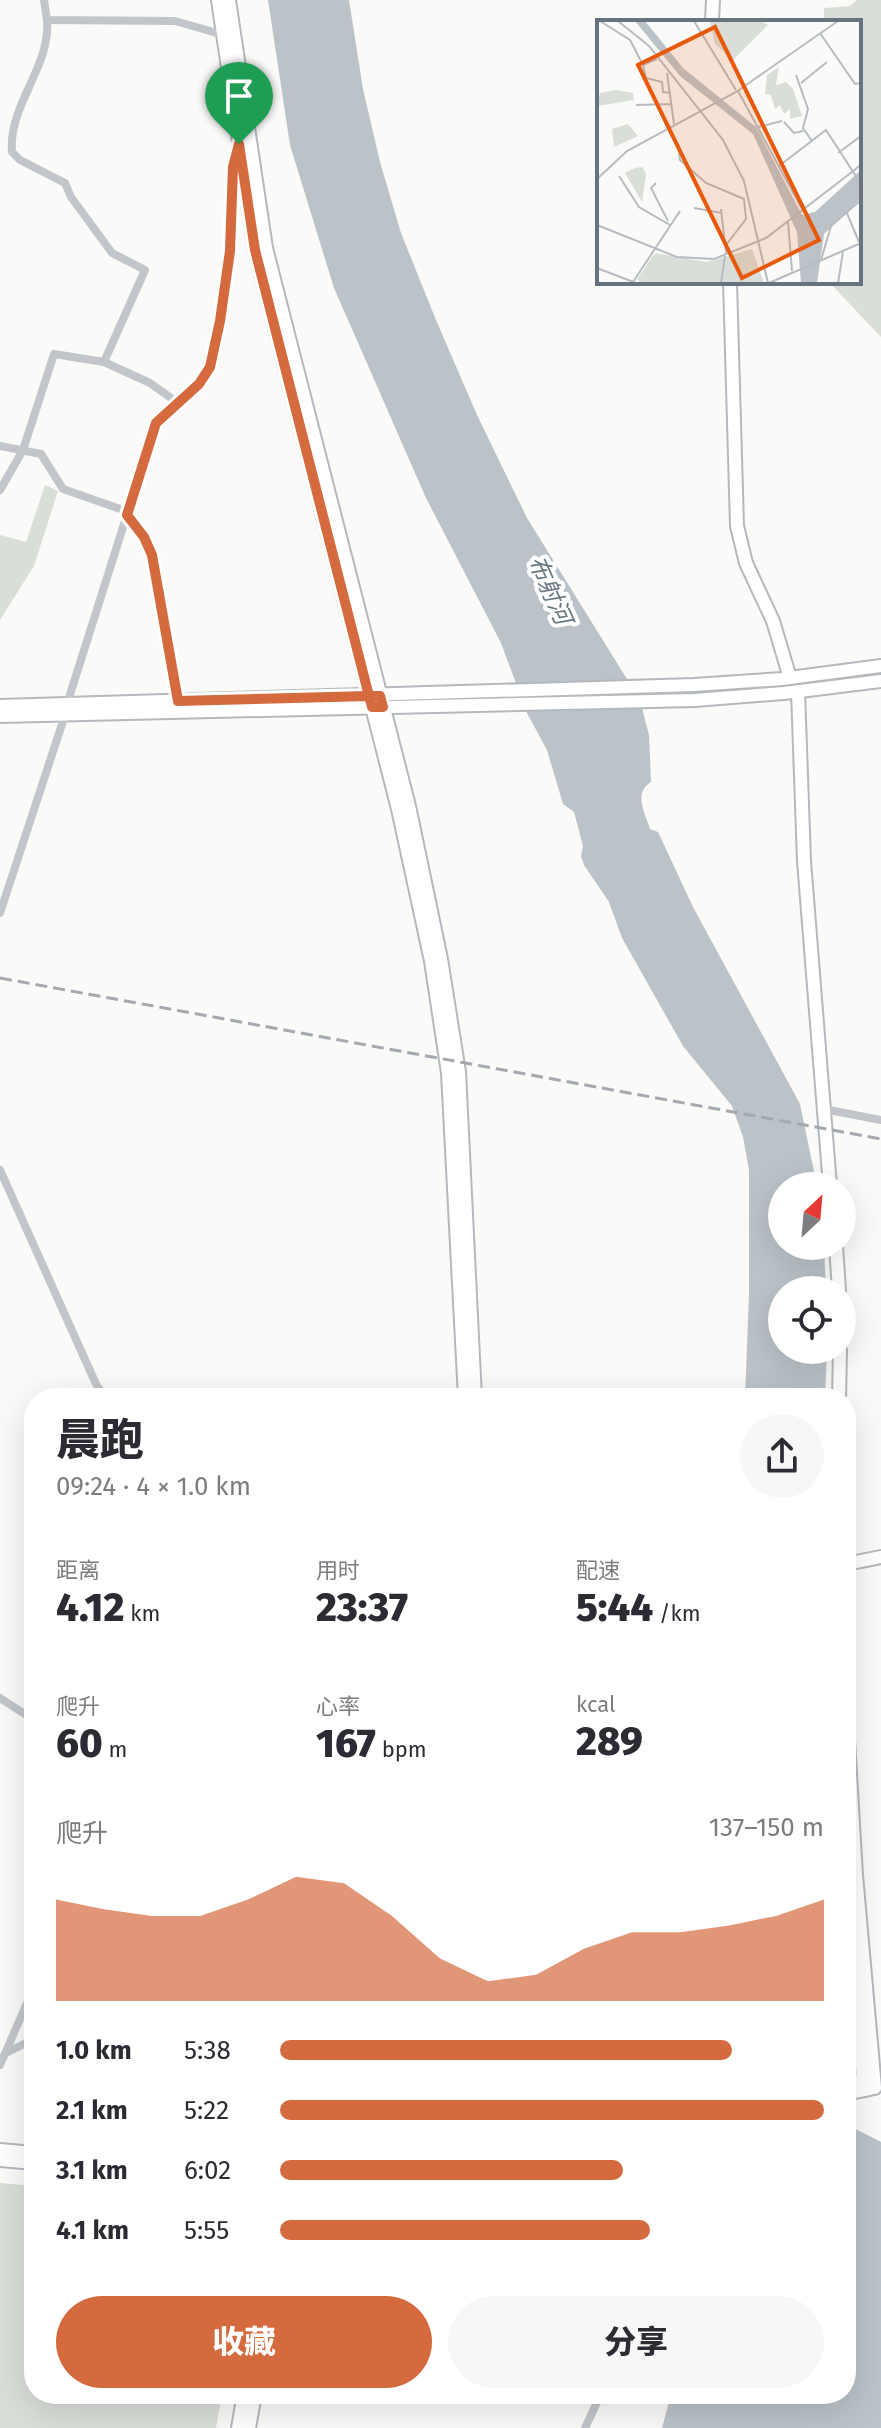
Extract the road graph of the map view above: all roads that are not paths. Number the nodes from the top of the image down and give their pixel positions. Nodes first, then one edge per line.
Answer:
1 (44, 0) edge
2 (218, 0) edge
3 (229, 0) edge
4 (713, 0) edge
5 (47, 20) junction
6 (712, 20) edge
7 (224, 35) junction
8 (239, 144) junction
9 (730, 284) edge
10 (104, 362) junction
11 (178, 403) junction
12 (0, 446) edge
13 (23, 450) junction
14 (0, 490) edge
15 (128, 513) junction
16 (881, 666) edge
17 (790, 678) junction
18 (881, 681) edge
19 (798, 691) junction
20 (495, 698) junction
21 (178, 701) junction
22 (376, 701) junction
23 (0, 706) edge
24 (66, 710) junction
25 (0, 716) edge
26 (0, 913) edge
27 (824, 1109) junction
28 (881, 1120) edge
29 (0, 1170) edge
30 (829, 1172) edge
31 (840, 1364) edge
32 (99, 1388) edge
33 (464, 1388) edge
34 (475, 1388) edge
35 (839, 1388) edge
36 (881, 1557) edge
37 (856, 1562) edge
38 (0, 1698) edge
39 (24, 1714) edge
40 (856, 1875) edge
41 (856, 1960) edge
42 (24, 2011) edge
43 (24, 2044) edge
44 (6, 2053) junction
45 (0, 2065) edge
46 (873, 2083) edge
47 (0, 2150) edge
48 (24, 2152) edge
49 (0, 2160) edge
50 (24, 2162) edge
51 (242, 2404) edge
52 (253, 2404) edge
53 (596, 2404) edge
54 (238, 2428) edge
55 (249, 2428) edge
56 (585, 2428) edge

1 - 5 street
2 - 7 main road
3 - 22 main road
4 - 6 main road
5 - 7 street
5 - 10 street
7 - 8 main road
8 - 11 street
8 - 22 main road
9 - 17 main road
10 - 11 street
10 - 13 street
11 - 15 street
12 - 13 street
13 - 14 street
13 - 15 street
15 - 21 street
15 - 24 street
16 - 17 main road
17 - 20 main road
18 - 19 main road
19 - 20 main road
19 - 27 main road
20 - 22 main road
21 - 22 main road
21 - 24 main road
22 - 24 main road
22 - 33 main road
22 - 34 main road
23 - 24 main road
24 - 25 main road
24 - 26 street
27 - 28 street
27 - 30 main road
29 - 32 street
31 - 35 main road
36 - 37 main road
38 - 39 street
40 - 46 main road
41 - 46 main road
42 - 44 street
43 - 44 street
44 - 45 street
47 - 48 main road
49 - 50 main road
51 - 54 main road
52 - 55 main road
53 - 56 street

